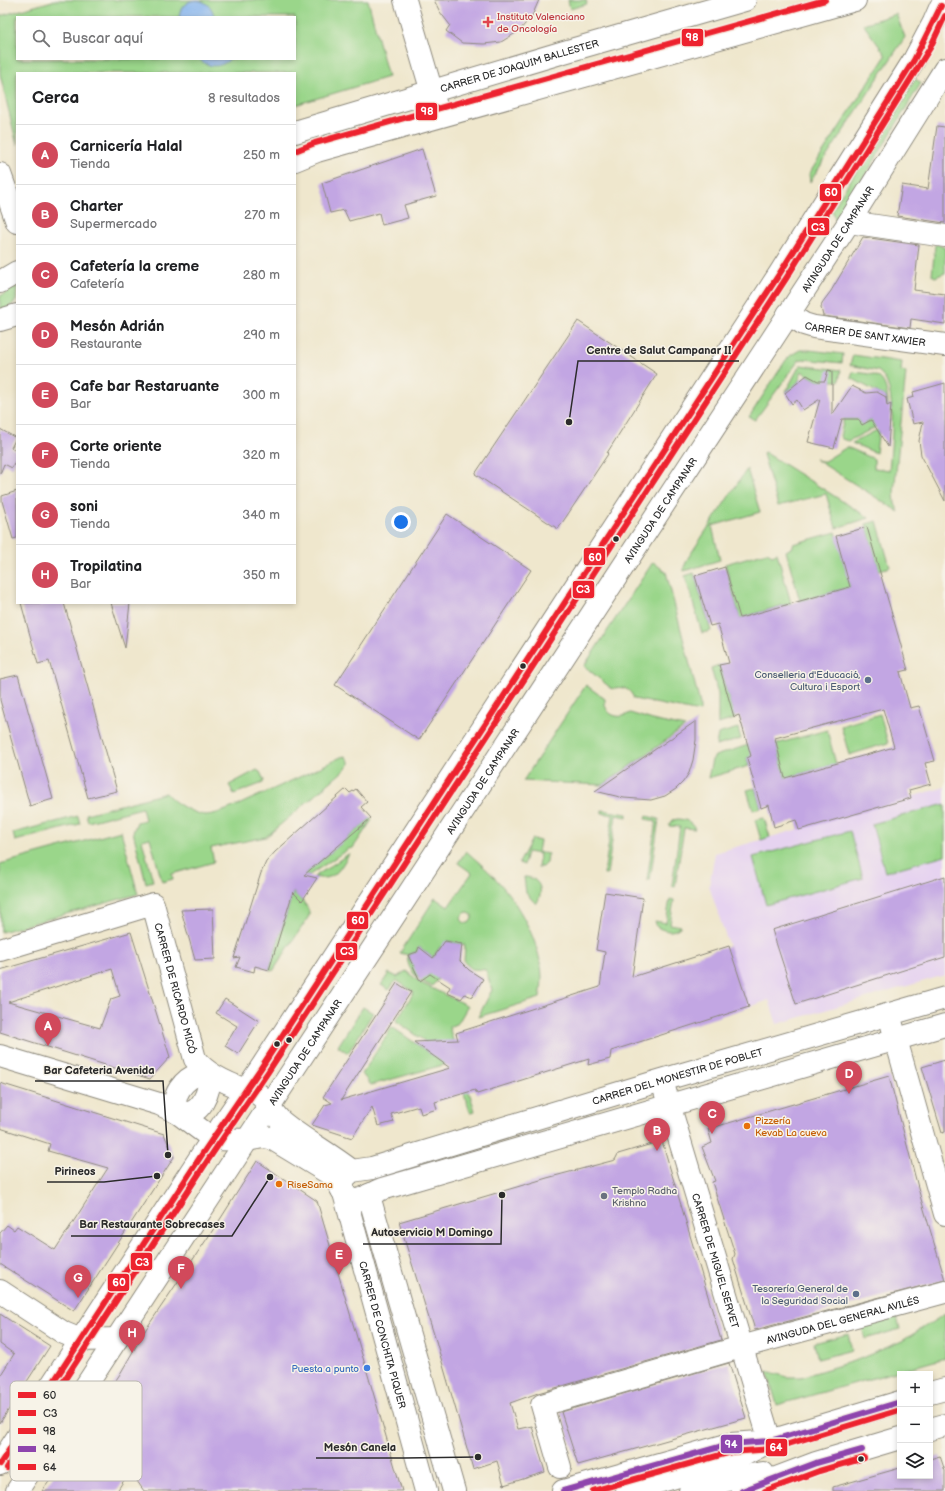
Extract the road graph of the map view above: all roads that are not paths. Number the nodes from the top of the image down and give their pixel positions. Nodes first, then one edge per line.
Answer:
1 (405, 0) edge
2 (744, 0) edge
3 (855, 0) edge
4 (941, 4) edge
5 (945, 69) edge
6 (432, 92) junction
7 (439, 117) junction
8 (296, 132) edge
9 (296, 160) edge
10 (0, 174) edge
11 (16, 219) edge
12 (815, 219) junction
13 (849, 222) junction
14 (945, 236) edge
15 (796, 248) junction
16 (829, 251) junction
17 (16, 273) edge
18 (0, 282) edge
19 (788, 314) junction
20 (16, 315) edge
21 (0, 320) edge
22 (945, 345) edge
23 (704, 389) junction
24 (728, 405) junction
25 (691, 410) junction
26 (715, 426) junction
27 (652, 469) junction
28 (665, 502) junction
29 (629, 503) junction
30 (509, 687) junction
31 (492, 714) junction
32 (524, 718) junction
33 (457, 766) junction
34 (481, 783) junction
35 (0, 950) edge
36 (945, 998) edge
37 (889, 1014) junction
38 (945, 1025) edge
39 (896, 1039) junction
40 (0, 1056) edge
41 (209, 1073) junction
42 (662, 1080) junction
43 (246, 1090) junction
44 (669, 1105) junction
45 (268, 1107) junction
46 (178, 1114) junction
47 (213, 1139) junction
48 (247, 1140) junction
49 (411, 1156) junction
50 (417, 1178) junction
51 (349, 1181) junction
52 (370, 1194) junction
53 (945, 1214) edge
54 (0, 1290) edge
55 (945, 1292) edge
56 (117, 1339) junction
57 (81, 1340) junction
58 (741, 1347) junction
59 (54, 1381) edge
60 (89, 1381) edge
61 (945, 1389) edge
62 (933, 1393) edge
63 (897, 1403) edge
64 (945, 1425) edge
65 (933, 1429) edge
66 (897, 1439) edge
67 (770, 1441) junction
68 (10, 1449) edge
69 (816, 1463) junction
70 (0, 1464) edge
71 (560, 1468) dead end
72 (24, 1481) edge
73 (452, 1484) edge
74 (425, 1488) edge
75 (17, 1491) edge
76 (563, 1491) edge
77 (628, 1491) edge
78 (690, 1491) edge
79 (743, 1491) edge

1 - 6 street
2 - 6 street, CARRER DE JOAQUIM BALLESTER
3 - 7 street
4 - 12 street
5 - 13 street, AVINGUDA DE CAMPANAR
6 - 7 street
6 - 8 street, CARRER DE JOAQUIM BALLESTER
7 - 9 street
10 - 11 street
12 - 15 street
12 - 16 street
13 - 14 street
13 - 16 street, AVINGUDA DE CAMPANAR
15 - 16 street
15 - 23 street
16 - 19 street, AVINGUDA DE CAMPANAR
17 - 18 street
19 - 22 street, CARRER DE SANT XAVIER
19 - 24 street, AVINGUDA DE CAMPANAR
20 - 21 street
23 - 24 street
23 - 25 street
24 - 26 street, AVINGUDA DE CAMPANAR
25 - 26 street
25 - 27 street
26 - 28 street, AVINGUDA DE CAMPANAR
27 - 28 street
27 - 29 street
28 - 29 street
28 - 32 street, AVINGUDA DE CAMPANAR
29 - 30 street
30 - 31 street
30 - 32 street
31 - 32 street
31 - 33 street
32 - 34 street, AVINGUDA DE CAMPANAR
33 - 34 street
33 - 43 street
34 - 45 street, AVINGUDA DE CAMPANAR
35 - 41 street, CARRER DE RICARDO MICÓ
36 - 37 street, CARRER DEL MONESTIR DE POBLET
37 - 39 street
37 - 42 street, CARRER DEL MONESTIR DE POBLET
38 - 39 street
39 - 44 street
39 - 53 street
40 - 46 street
41 - 43 street, CARRER DE RICARDO MICÓ
41 - 46 street
42 - 44 street, CARRER DE MIGUEL SERVET
42 - 49 street, CARRER DEL MONESTIR DE POBLET
43 - 45 street
43 - 47 street
44 - 50 street
44 - 58 street, CARRER DE MIGUEL SERVET
45 - 48 street, AVINGUDA DE CAMPANAR
45 - 51 street
46 - 47 street
47 - 48 street, CARRER DE CONCHITA PIQUER
47 - 57 street
48 - 51 street, CARRER DE CONCHITA PIQUER
48 - 56 street, AVINGUDA DE CAMPANAR
49 - 50 street
49 - 51 street, CARRER DEL MONESTIR DE POBLET
50 - 52 street
51 - 52 street
51 - 74 street, CARRER DE CONCHITA PIQUER
52 - 73 street, CARRER DE CONCHITA PIQUER
54 - 57 street
55 - 58 street, AVINGUDA DEL GENERAL AVILÉS
56 - 57 street
56 - 60 street, AVINGUDA DE CAMPANAR
57 - 59 street
58 - 67 street, CARRER DE MIGUEL SERVET
58 - 71 street, AVINGUDA DEL GENERAL AVILÉS
61 - 62 street
63 - 67 street
64 - 65 street
66 - 69 street
67 - 76 street
67 - 77 street
68 - 70 street
69 - 78 street
69 - 79 street
72 - 75 street, AVINGUDA DE CAMPANAR
73 - 74 street, CARRER DE CONCHITA PIQUER

